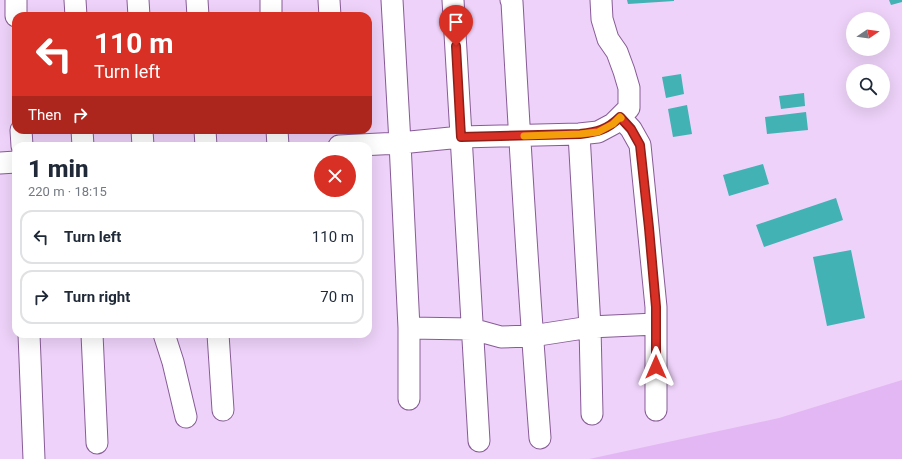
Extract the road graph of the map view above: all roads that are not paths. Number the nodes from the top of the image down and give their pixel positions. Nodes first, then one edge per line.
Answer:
1 (16, 0) edge
2 (75, 0) edge
3 (138, 0) edge
4 (197, 0) edge
5 (270, 0) edge
6 (329, 0) edge
7 (392, 0) edge
8 (453, 0) edge
9 (511, 0) edge
10 (601, 0) edge
11 (16, 12) edge
12 (76, 12) edge
13 (139, 12) edge
14 (198, 12) edge
15 (271, 12) edge
16 (330, 12) edge
17 (620, 117) junction
18 (580, 134) junction
19 (519, 136) junction
20 (461, 137) junction
21 (400, 143) junction
22 (372, 144) edge
23 (12, 162) edge
24 (0, 163) edge
25 (656, 324) junction
26 (409, 328) junction
27 (590, 328) junction
28 (472, 329) junction
29 (532, 336) junction
30 (29, 338) edge
31 (92, 338) edge
32 (165, 338) edge
33 (218, 338) edge
34 (409, 399) dead end
35 (223, 410) dead end
36 (656, 410) dead end
37 (592, 414) dead end
38 (186, 417) dead end
39 (540, 438) dead end
40 (478, 440) dead end
41 (96, 443) dead end
42 (34, 459) edge

1 - 11 street
2 - 12 street
3 - 13 street
4 - 14 street
5 - 15 street
6 - 16 street
7 - 21 street
8 - 20 street
9 - 19 street
10 - 17 street
17 - 18 street
17 - 25 street
18 - 19 street
18 - 27 street
19 - 20 street
19 - 29 street
20 - 21 street
20 - 28 street
21 - 22 street
21 - 26 street
23 - 24 street
25 - 27 street
25 - 36 street
26 - 28 street
26 - 34 street
27 - 29 street
27 - 37 street
28 - 29 street
28 - 40 street
29 - 39 street
30 - 42 street
31 - 41 street
32 - 38 street
33 - 35 street

